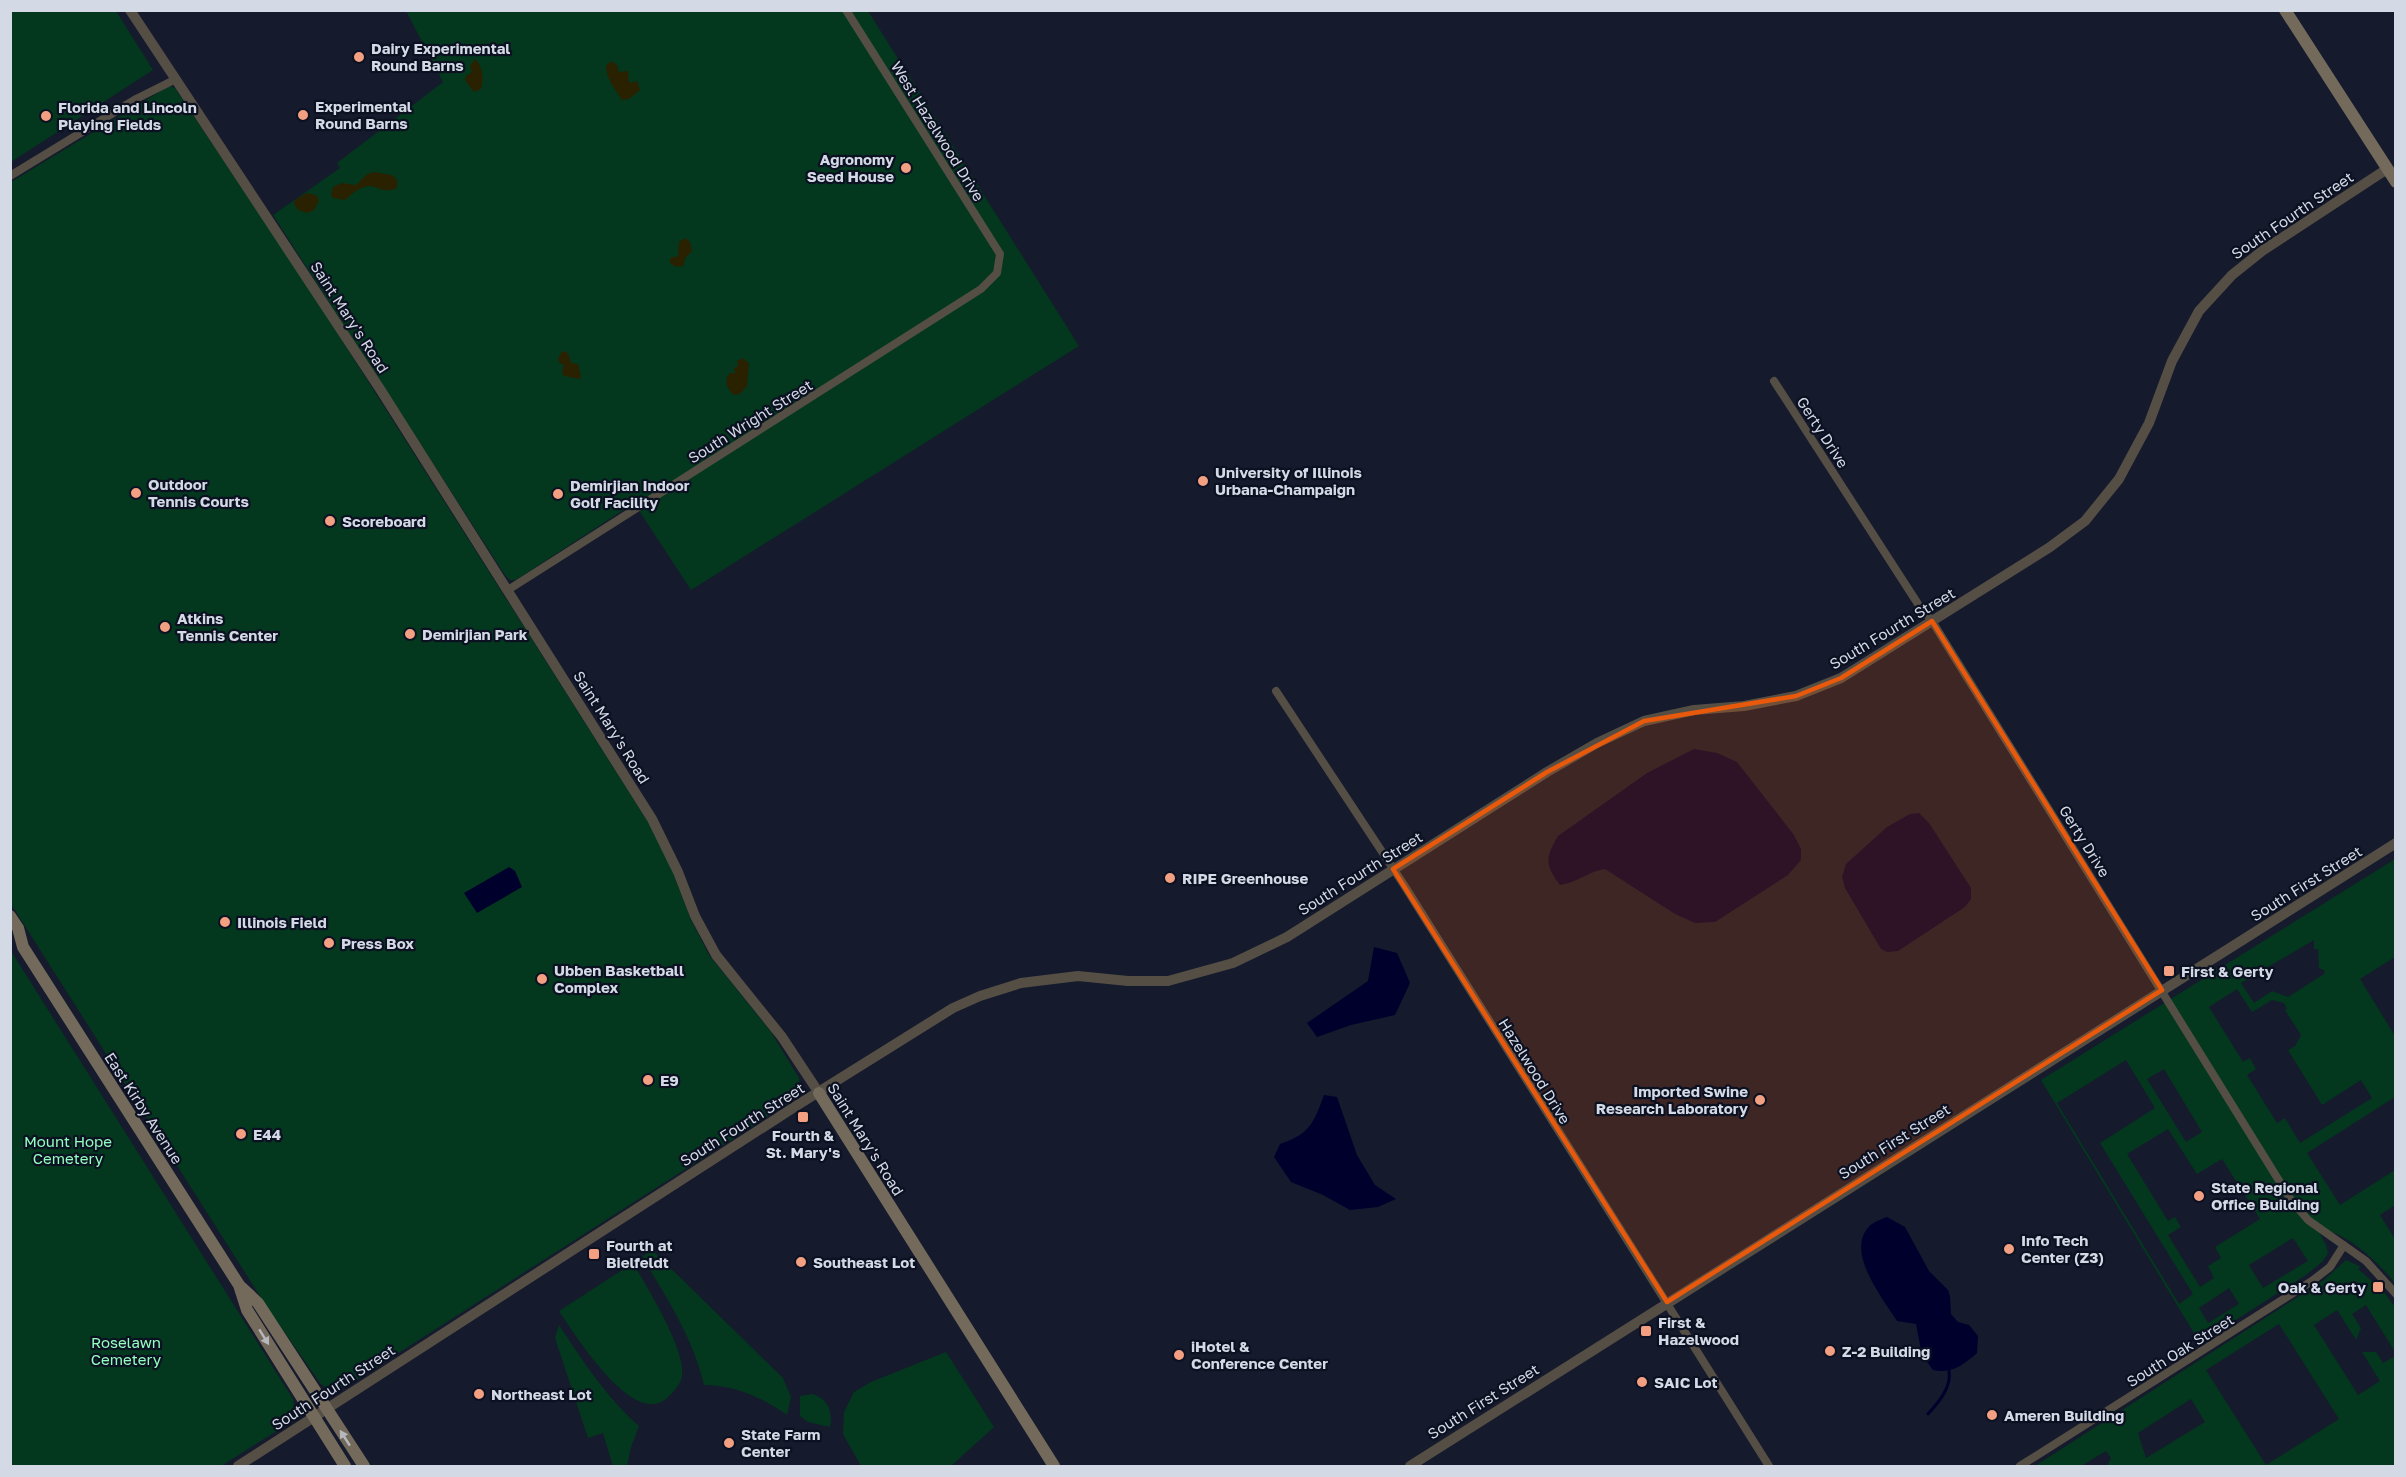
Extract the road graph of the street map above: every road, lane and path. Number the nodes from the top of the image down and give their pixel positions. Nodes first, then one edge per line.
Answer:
1 (130, 10) edge
2 (846, 10) edge
3 (2285, 10) edge
4 (174, 80) junction
5 (2387, 169) junction
6 (10, 176) edge
7 (2396, 182) edge
8 (999, 268) joint
9 (1774, 381) dead end
10 (508, 590) junction
11 (1932, 621) junction
12 (1276, 691) dead end
13 (2396, 843) edge
14 (1394, 869) junction
15 (10, 916) edge
16 (10, 937) edge
17 (23, 947) junction
18 (2162, 990) junction
19 (819, 1093) junction
20 (2344, 1245) junction
21 (239, 1285) junction
22 (2396, 1294) edge
23 (1667, 1302) junction
24 (327, 1409) junction
25 (314, 1417) junction
26 (238, 1467) edge
27 (345, 1467) edge
28 (364, 1467) edge
29 (1054, 1467) edge
30 (1410, 1467) edge
31 (1769, 1467) edge
32 (2020, 1467) edge

1 - 4 street, Saint Mary's Road
2 - 8 street, West Hazelwood Drive
3 - 5 main road
4 - 6 street
4 - 10 street, Saint Mary's Road
5 - 7 main road
5 - 11 street, South Fourth Street
8 - 10 street, South Wright Street
9 - 11 street, Gerty Drive
10 - 19 street, Saint Mary's Road
11 - 14 street, South Fourth Street
11 - 18 street, Gerty Drive
12 - 14 street, Hazelwood Drive
13 - 18 street, South First Street
14 - 19 street, South Fourth Street
14 - 23 street, Hazelwood Drive
15 - 17 main road, East Kirby Avenue
16 - 17 main road, East Kirby Avenue
17 - 21 main road, East Kirby Avenue
18 - 20 street, Gerty Drive
18 - 23 street, South First Street
19 - 24 street, South Fourth Street
19 - 29 main road, Saint Mary's Road
20 - 22 street, Gerty Drive
20 - 32 street, South Oak Street
21 - 24 main road, East Kirby Avenue
21 -> 25 main road, East Kirby Avenue
23 - 30 street, South First Street
23 - 31 street, Hazelwood Drive
24 - 25 street, South Fourth Street
28 -> 24 main road, East Kirby Avenue
25 - 26 street, South Fourth Street
25 - 27 main road, East Kirby Avenue

